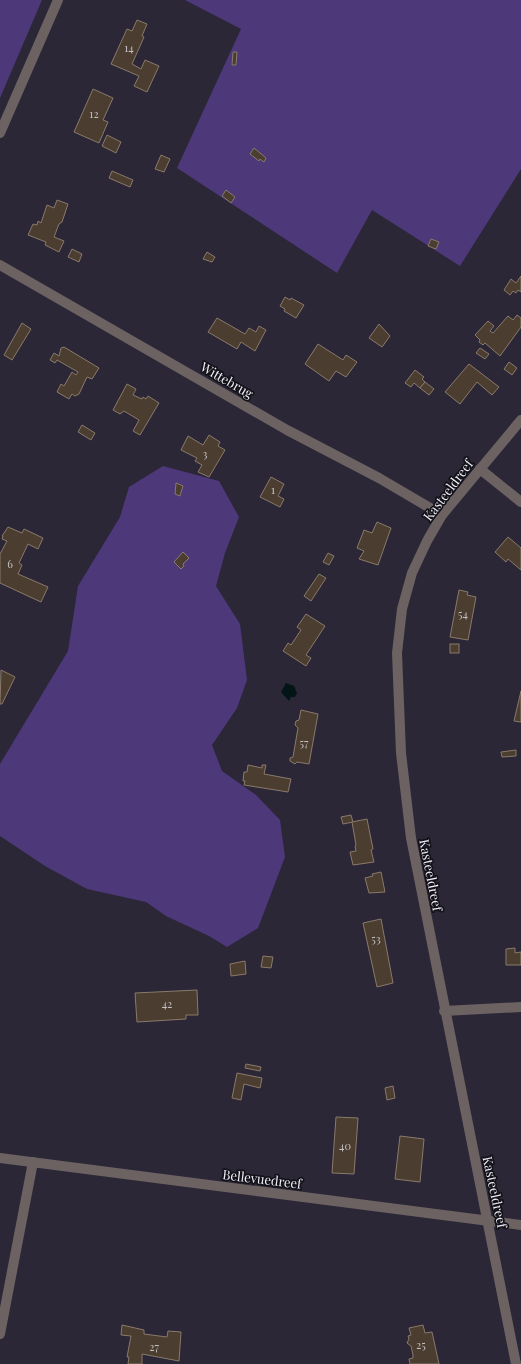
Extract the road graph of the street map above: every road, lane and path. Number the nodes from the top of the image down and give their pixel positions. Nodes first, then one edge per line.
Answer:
1 (58, 0) edge
2 (0, 133) edge
3 (0, 265) edge
4 (521, 420) edge
5 (480, 469) junction
6 (521, 502) edge
7 (442, 515) junction
8 (521, 1007) edge
9 (444, 1011) junction
10 (0, 1158) edge
11 (33, 1162) junction
12 (488, 1221) junction
13 (521, 1225) edge
14 (0, 1334) edge
15 (516, 1364) edge

1 - 2 street
3 - 7 street, Wittebrug
4 - 5 street, Kasteeldreef
5 - 6 street
5 - 7 street, Kasteeldreef
7 - 9 street, Kasteeldreef
8 - 9 street
9 - 12 street, Kasteeldreef
10 - 11 street, Bellevuedreef
11 - 12 street, Bellevuedreef
11 - 14 street
12 - 13 street, Bellevuedreef
12 - 15 street, Kasteeldreef

